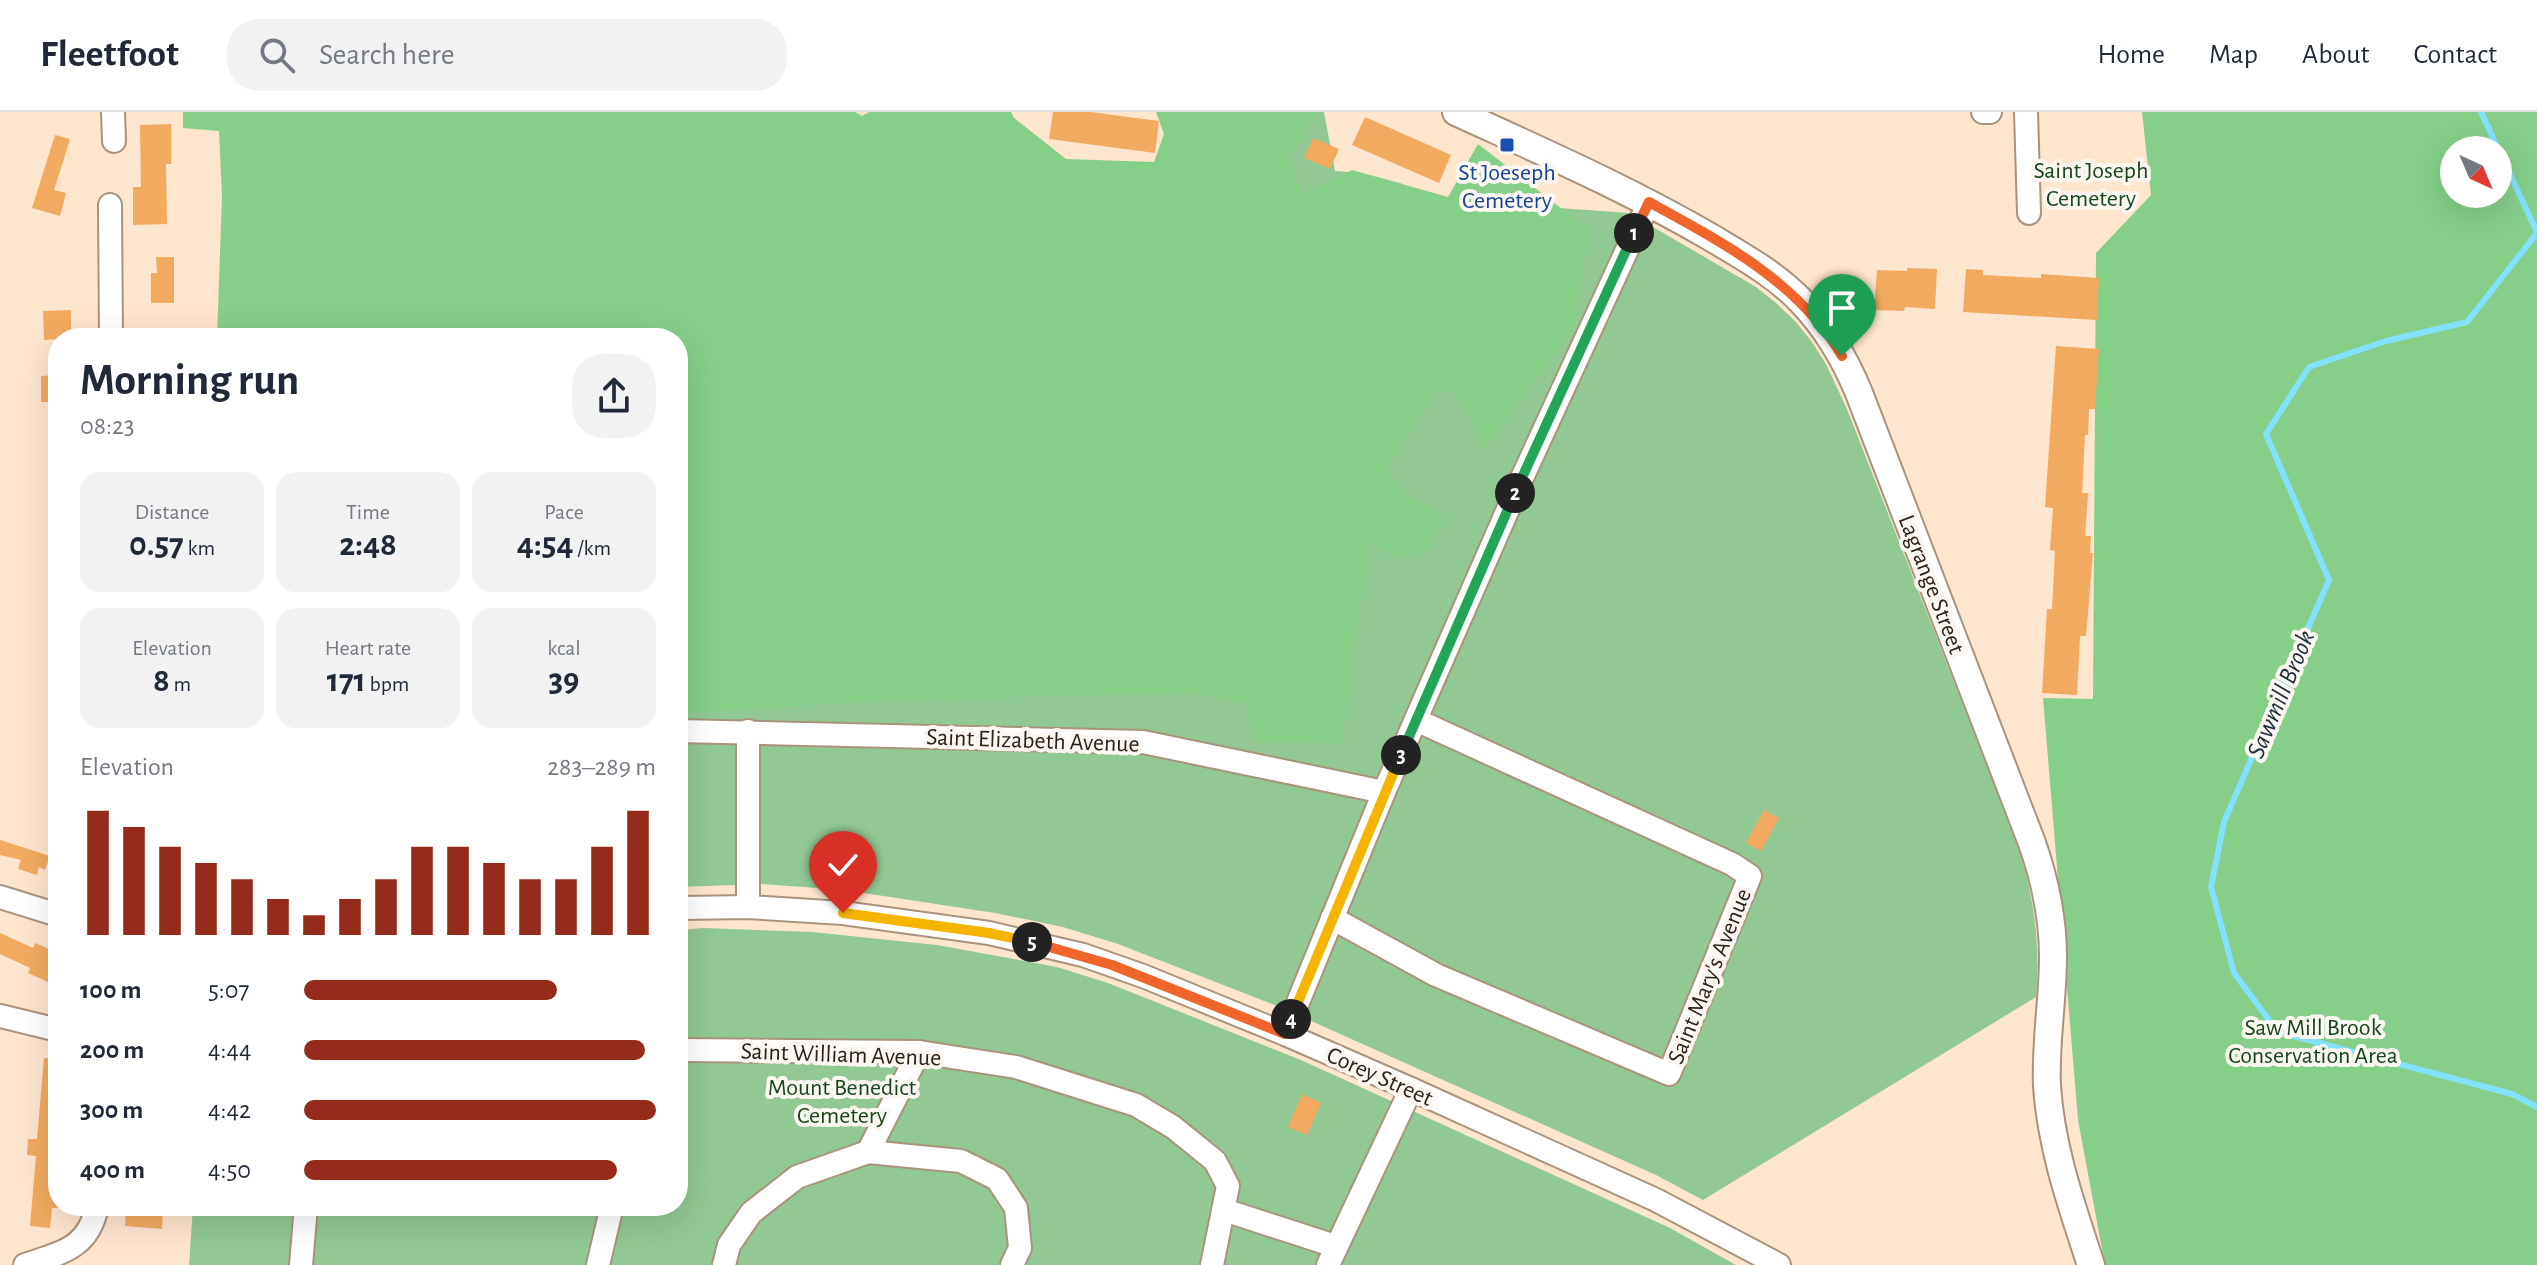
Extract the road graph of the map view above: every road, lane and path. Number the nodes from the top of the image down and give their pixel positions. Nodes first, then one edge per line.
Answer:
1 (113, 112) edge
2 (1456, 112) edge
3 (1983, 112) edge
4 (1990, 112) edge
5 (2026, 112) edge
6 (1492, 120) edge
7 (114, 141) dead end
8 (1649, 202) junction
9 (110, 205) dead end
10 (2029, 213) dead end
11 (111, 328) edge
12 (1416, 720) junction
13 (688, 731) edge
14 (748, 731) junction
15 (1384, 792) junction
16 (0, 897) edge
17 (748, 907) junction
18 (688, 908) edge
19 (48, 912) edge
20 (1332, 918) junction
21 (0, 1016) edge
22 (48, 1028) edge
23 (1285, 1034) junction
24 (688, 1050) edge
25 (919, 1052) junction
26 (1411, 1089) junction
27 (868, 1152) junction
28 (1224, 1210) junction
29 (94, 1216) edge
30 (305, 1216) edge
31 (610, 1216) edge
32 (1332, 1256) edge
33 (25, 1265) edge
34 (301, 1265) edge
35 (598, 1265) edge
36 (724, 1265) edge
37 (1012, 1265) edge
38 (1212, 1265) edge
39 (1779, 1265) edge
40 (2091, 1265) edge

1 - 7 street
2 - 6 main road, Lagrange Street
3 - 4 street
5 - 10 street
6 - 8 main road, Lagrange Street
8 - 12 street
8 - 40 main road, Lagrange Street
9 - 11 street
12 - 15 street
12 - 20 street, Saint Mary's Avenue
13 - 14 street, Saint Elizabeth Avenue
14 - 15 street, Saint Elizabeth Avenue
14 - 17 street
15 - 20 street
16 - 19 street
17 - 18 street, Corey Street
17 - 23 street, Corey Street
20 - 23 street
21 - 22 street
23 - 26 street, Corey Street
24 - 25 street, Saint William Avenue
25 - 27 street
25 - 28 street, Saint William Avenue
26 - 32 street
26 - 39 street, Corey Street
27 - 36 street
27 - 37 street
28 - 32 street
28 - 38 street, Saint William Avenue
29 - 33 street
30 - 34 street
31 - 35 street

